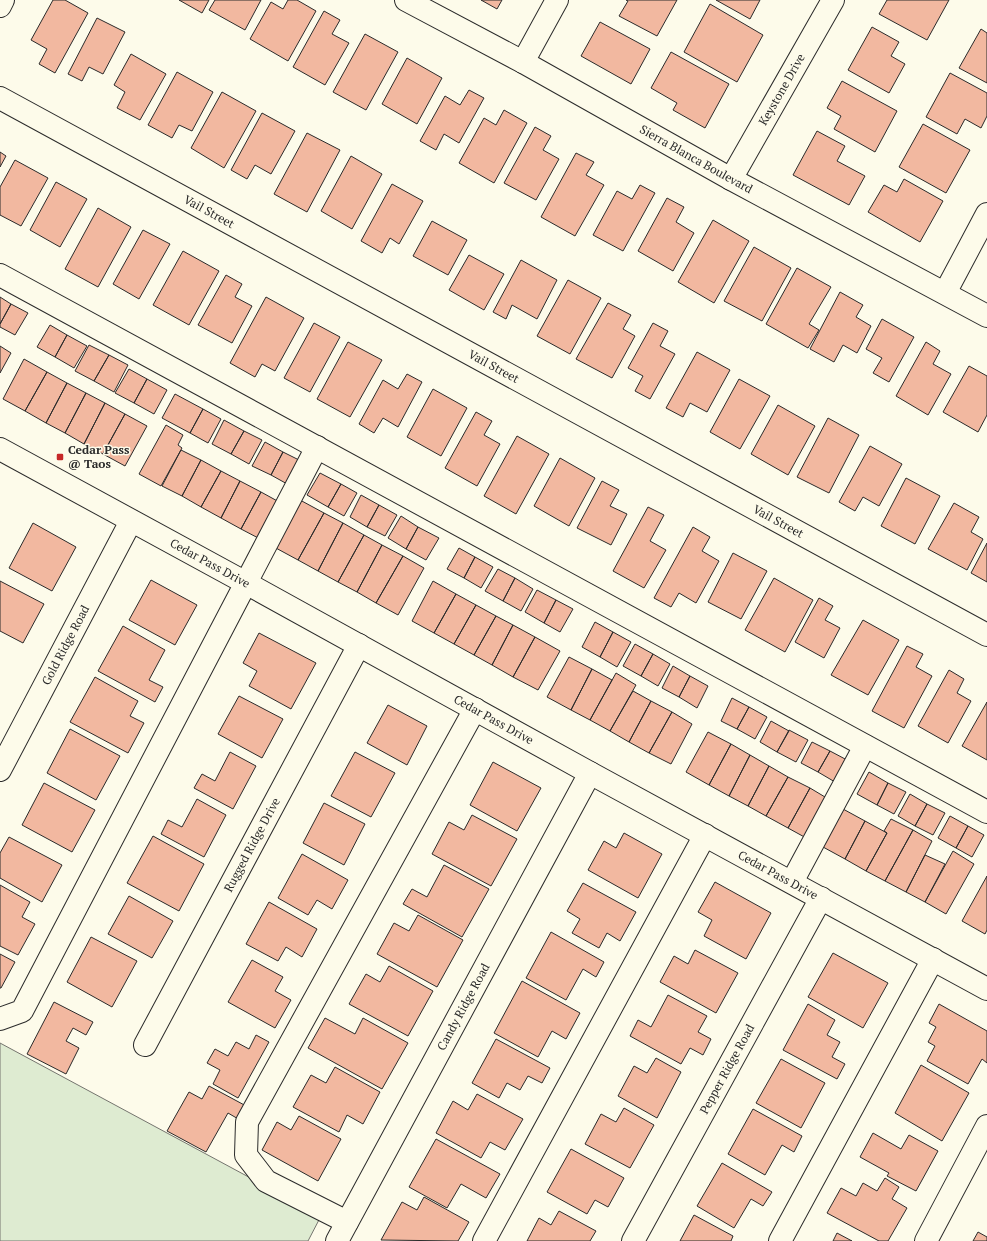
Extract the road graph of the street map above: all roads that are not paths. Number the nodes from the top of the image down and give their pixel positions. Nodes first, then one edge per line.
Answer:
1 (3, 0) edge
2 (406, 0) edge
3 (557, 0) edge
4 (834, 0) edge
5 (0, 6) edge
6 (523, 62) junction
7 (0, 98) edge
8 (731, 179) junction
9 (987, 214) edge
10 (0, 275) edge
11 (945, 293) junction
12 (987, 316) edge
13 (317, 448) junction
14 (0, 449) edge
15 (131, 521) junction
16 (246, 583) junction
17 (987, 634) edge
18 (359, 645) junction
19 (475, 709) junction
20 (865, 746) junction
21 (2, 763) edge
22 (590, 773) junction
23 (987, 812) edge
24 (705, 835) junction
25 (792, 882) junction
26 (821, 898) junction
27 (933, 959) junction
28 (987, 989) edge
29 (0, 1020) edge
30 (145, 1045) dead end
31 (987, 1126) edge
32 (347, 1222) junction
33 (336, 1241) edge
34 (484, 1241) edge
35 (633, 1241) edge
36 (780, 1241) edge
37 (926, 1241) edge

1 - 5 street
2 - 6 street, Sierra Blanca Boulevard
3 - 6 street
4 - 8 street, Keystone Drive
6 - 8 street, Sierra Blanca Boulevard
7 - 17 street, Vail Street
8 - 11 street, Sierra Blanca Boulevard
9 - 11 street
10 - 13 street
11 - 12 street, Sierra Blanca Boulevard
13 - 16 street
13 - 20 street
14 - 15 street, Cedar Pass Drive
15 - 16 street, Cedar Pass Drive
15 - 21 street, Gold Ridge Road
16 - 18 street, Cedar Pass Drive
16 - 29 street
18 - 19 street, Cedar Pass Drive
18 - 30 street, Rugged Ridge Drive
19 - 22 street, Cedar Pass Drive
19 - 32 street
20 - 23 street
20 - 25 street
22 - 24 street, Cedar Pass Drive
22 - 32 street, Candy Ridge Road
24 - 25 street, Cedar Pass Drive
24 - 34 street
25 - 26 street, Cedar Pass Drive
26 - 27 street, Cedar Pass Drive
26 - 35 street, Pepper Ridge Road
27 - 28 street, Cedar Pass Drive
27 - 36 street
31 - 37 street
32 - 33 street, Candy Ridge Road

